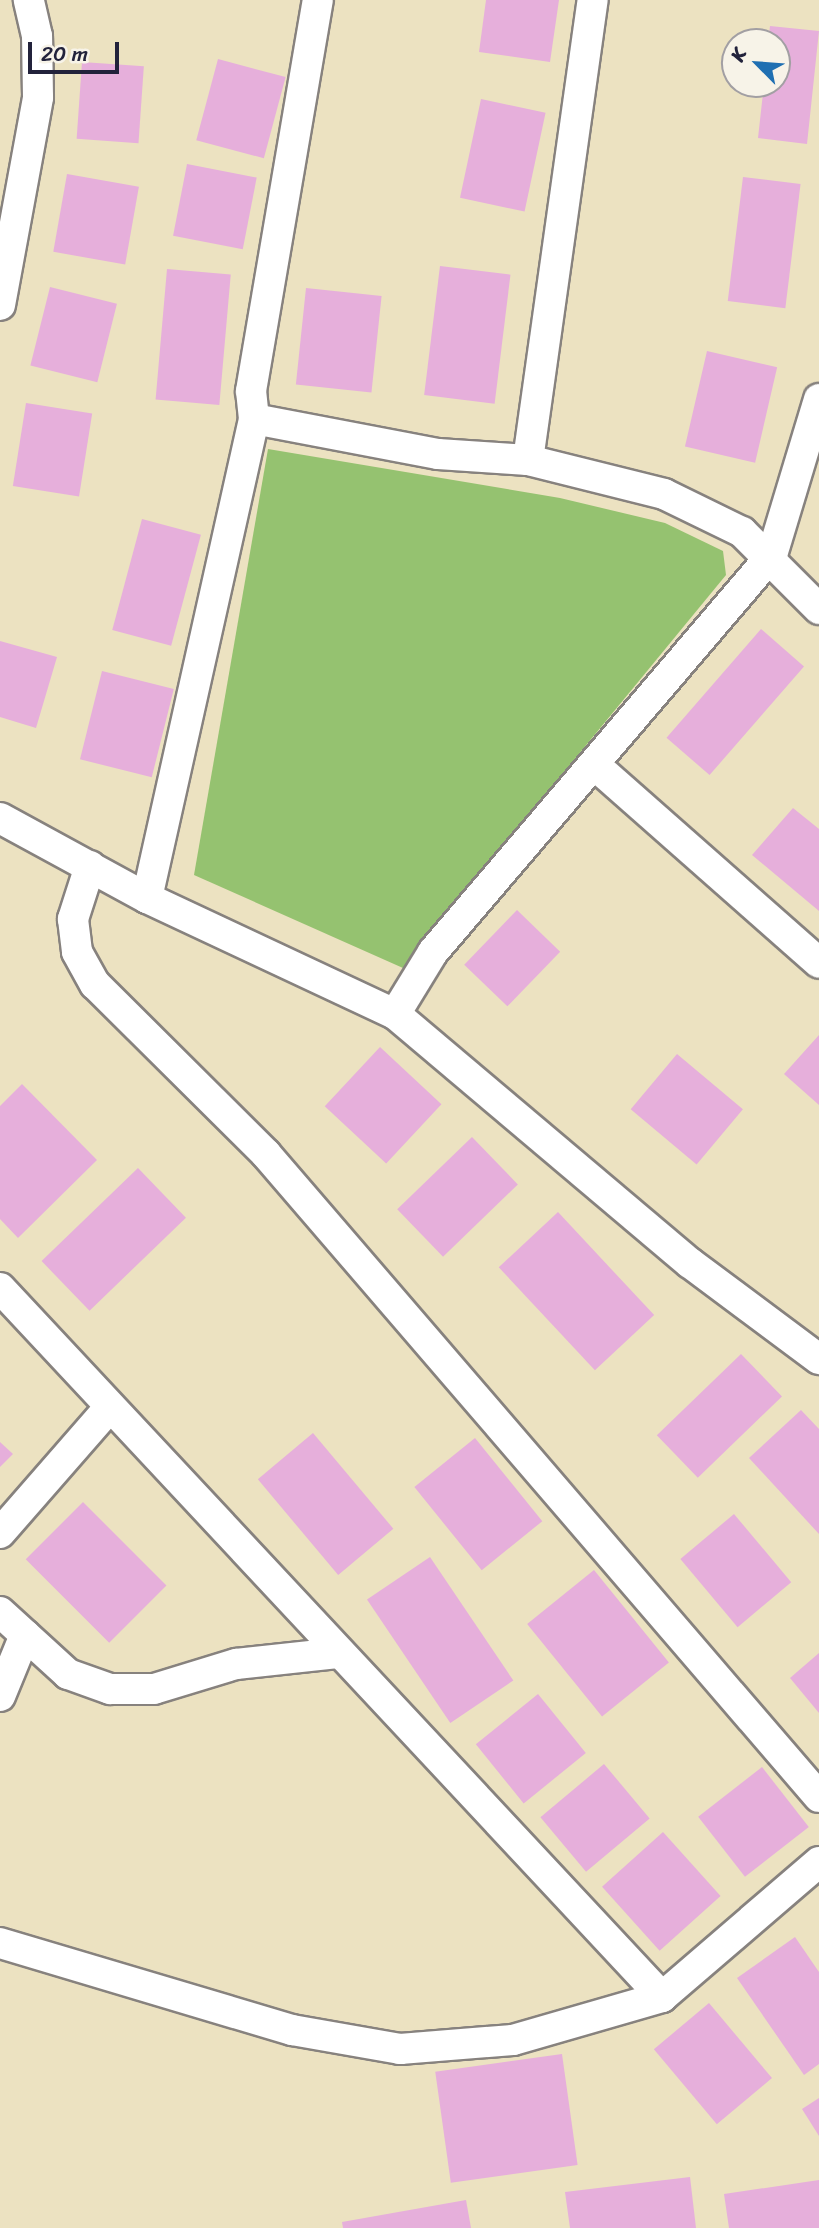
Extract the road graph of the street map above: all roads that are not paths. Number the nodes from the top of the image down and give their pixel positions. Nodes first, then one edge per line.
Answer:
1 (29, 0) edge
2 (318, 0) edge
3 (593, 0) edge
4 (0, 305) edge
5 (819, 399) edge
6 (254, 419) junction
7 (528, 460) junction
8 (772, 555) junction
9 (819, 609) edge
10 (597, 767) junction
11 (0, 818) edge
12 (90, 866) junction
13 (147, 898) junction
14 (819, 963) edge
15 (395, 1014) junction
16 (0, 1288) edge
17 (819, 1359) edge
18 (110, 1407) junction
19 (0, 1533) edge
20 (11, 1628) edge
21 (337, 1653) junction
22 (0, 1696) edge
23 (819, 1797) edge
24 (819, 1862) edge
25 (0, 1943) edge
26 (662, 1997) junction

1 - 4 street
2 - 6 street
3 - 7 street
5 - 8 street
6 - 7 street
6 - 13 street
7 - 8 street
8 - 9 street
8 - 10 street
10 - 14 street
10 - 15 street
11 - 12 street
12 - 13 street
12 - 23 street
13 - 15 street
15 - 17 street
16 - 18 street
18 - 19 street
18 - 21 street
20 - 21 street
20 - 22 street
21 - 26 street
24 - 26 street
25 - 26 street

